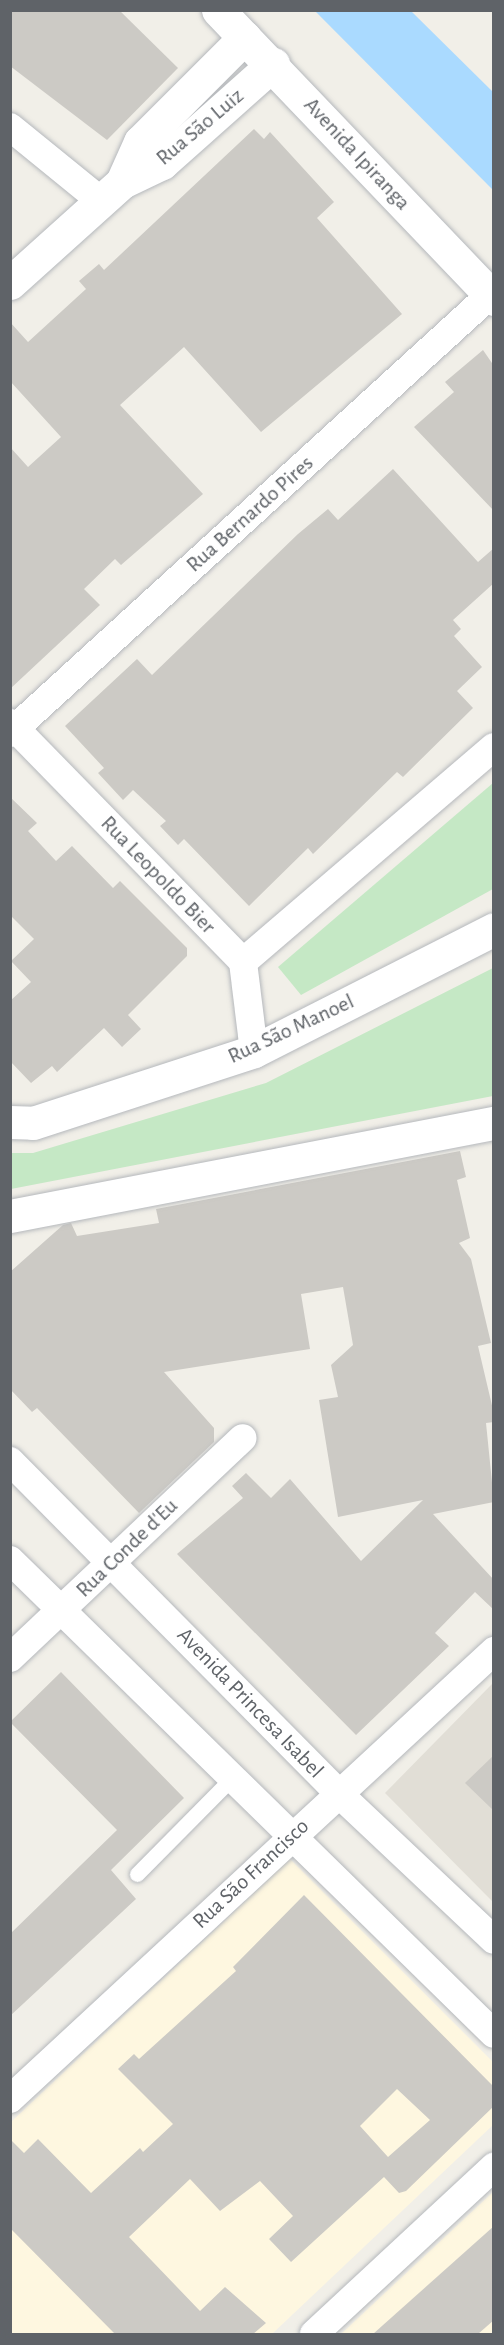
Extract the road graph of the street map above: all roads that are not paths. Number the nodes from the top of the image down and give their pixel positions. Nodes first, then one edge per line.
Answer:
1 (218, 10) edge
2 (245, 37) junction
3 (273, 64) junction
4 (10, 127) edge
5 (112, 192) junction
6 (10, 283) edge
7 (492, 297) edge
8 (12, 728) edge
9 (494, 747) edge
10 (494, 929) edge
11 (243, 962) junction
12 (254, 1051) junction
13 (10, 1122) edge
14 (492, 1130) edge
15 (10, 1216) edge
16 (243, 1438) dead end
17 (10, 1461) edge
18 (10, 1560) edge
19 (112, 1562) junction
20 (61, 1611) junction
21 (494, 1651) edge
22 (10, 1658) edge
23 (230, 1780) junction
24 (338, 1793) junction
25 (289, 1839) junction
26 (137, 1874) dead end
27 (494, 1940) edge
28 (494, 2034) edge
29 (10, 2099) edge
30 (494, 2167) edge
31 (314, 2334) edge

1 - 2 main road, Avenida Ipiranga
2 - 3 main road, Avenida Ipiranga
2 - 5 main road, Rua São Luiz
3 - 5 main road, Rua São Luiz
3 - 7 main road, Avenida Ipiranga
4 - 5 street
5 - 6 main road, Rua São Luiz
7 - 8 street, Rua Bernardo Pires
8 - 11 street, Rua Leopoldo Bier
9 - 11 street
10 - 12 main road, Rua São Manoel
11 - 12 street
12 - 13 main road, Rua São Manoel
14 - 15 main road
16 - 19 street, Rua Conde d'Eu
17 - 19 street, Avenida Princesa Isabel
18 - 20 street
19 - 20 street, Rua Conde d'Eu
19 - 24 street, Avenida Princesa Isabel
20 - 22 street, Rua Conde d'Eu
20 - 23 street
21 - 24 street, Rua São Francisco
23 - 25 street
23 - 26 lane
24 - 25 street, Rua São Francisco
24 - 27 street, Avenida Princesa Isabel
25 - 28 street
25 - 29 street, Rua São Francisco
30 - 31 street

